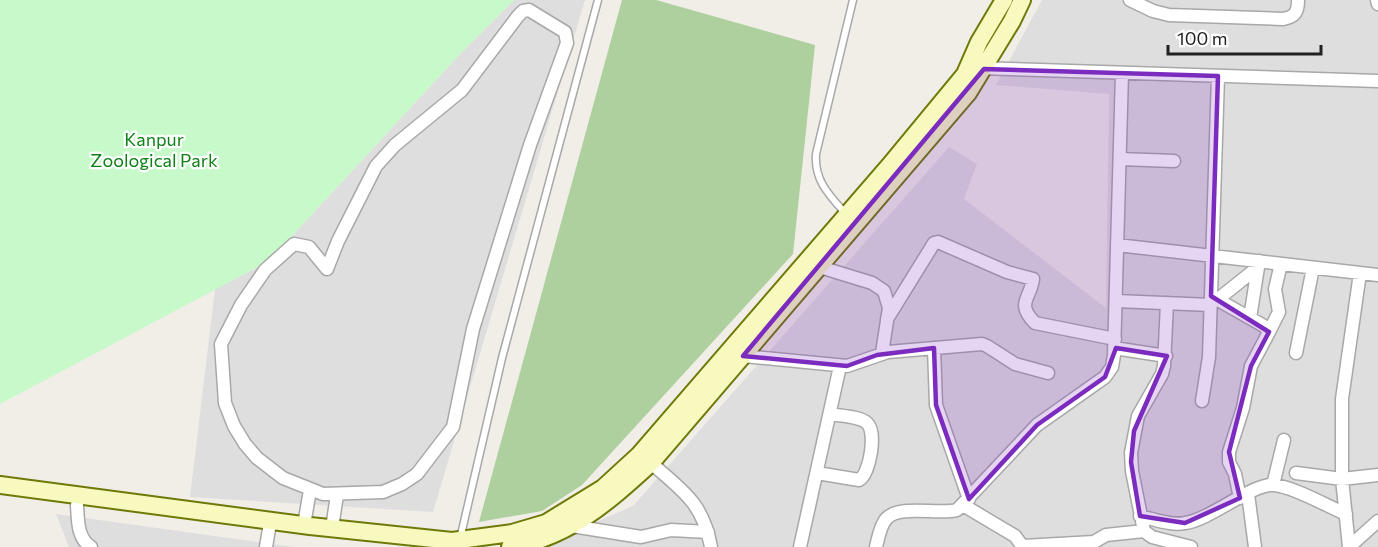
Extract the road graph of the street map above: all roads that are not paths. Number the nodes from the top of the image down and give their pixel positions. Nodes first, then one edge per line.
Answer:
1 (598, 0) edge
2 (853, 0) edge
3 (1004, 0) edge
4 (1022, 0) edge
5 (1130, 0) edge
6 (1298, 0) edge
7 (976, 68) junction
8 (1122, 73) junction
9 (1218, 76) junction
10 (1378, 81) edge
11 (1120, 159) junction
12 (1174, 160) dead end
13 (847, 215) junction
14 (1117, 245) junction
15 (1212, 256) junction
16 (1281, 264) junction
17 (1258, 265) junction
18 (820, 267) junction
19 (1313, 268) junction
20 (1360, 273) junction
21 (1378, 275) edge
22 (1213, 300) junction
23 (1116, 301) junction
24 (1167, 303) junction
25 (1250, 318) junction
26 (887, 319) junction
27 (1269, 332) junction
28 (1115, 344) junction
29 (934, 348) junction
30 (882, 353) junction
31 (1296, 353) dead end
32 (743, 356) junction
33 (1166, 356) junction
34 (840, 366) junction
35 (1048, 373) dead end
36 (1202, 401) dead end
37 (830, 414) junction
38 (1284, 440) dead end
39 (651, 463) junction
40 (817, 473) junction
41 (1296, 473) dead end
42 (1378, 475) edge
43 (1342, 479) junction
44 (0, 485) edge
45 (1273, 485) junction
46 (310, 490) junction
47 (337, 495) junction
48 (0, 496) edge
49 (1244, 496) junction
50 (966, 502) junction
51 (77, 505) junction
52 (1346, 514) junction
53 (1140, 516) junction
54 (306, 518) junction
55 (333, 521) junction
56 (1378, 521) edge
57 (572, 525) junction
58 (269, 529) junction
59 (1144, 531) junction
60 (708, 532) junction
61 (533, 539) edge
62 (460, 540) junction
63 (1097, 544) edge
64 (1023, 546) edge
65 (91, 547) edge
66 (266, 547) edge
67 (416, 547) edge
68 (510, 547) edge
69 (711, 547) edge
70 (800, 547) edge
71 (876, 547) edge
72 (1191, 547) edge
73 (1255, 547) edge
74 (1349, 547) edge

1 - 62 lane
2 - 13 lane
3 - 7 main road
4 - 7 main road
5 - 6 street
7 - 8 street
7 - 13 main road
7 - 18 main road
8 - 9 street
8 - 11 street
9 - 10 street
9 - 15 street
11 - 12 street
11 - 14 street
13 - 61 main road
14 - 15 street
14 - 23 street
15 - 17 street
15 - 22 street
16 - 17 street
16 - 19 street
16 - 27 street
17 - 22 street
17 - 25 street
18 - 26 street
18 - 32 main road
19 - 20 street
19 - 31 street
20 - 21 street
20 - 43 street
22 - 24 street
22 - 25 street
22 - 36 street
23 - 24 street
23 - 28 street
24 - 33 street
25 - 27 street
26 - 28 street
26 - 30 street
27 - 49 street
28 - 33 street
28 - 50 street
29 - 30 street
29 - 35 street
29 - 50 street
30 - 34 street
32 - 34 street
32 - 39 main road
33 - 53 street
34 - 37 street
37 - 40 street
37 - 40 street
38 - 45 street
39 - 57 main road
39 - 60 street
40 - 70 street
41 - 43 street
42 - 43 street
43 - 52 street
44 - 54 main road
45 - 49 street
45 - 52 street
46 - 47 street
46 - 47 street
46 - 54 street
47 - 55 street
48 - 51 main road
49 - 53 street
49 - 73 street
50 - 64 street
50 - 71 street
51 - 58 main road
51 - 65 street
52 - 74 street
53 - 59 street
54 - 55 main road
55 - 62 main road
56 - 74 street
57 - 60 street
57 - 61 main road
58 - 66 street
58 - 67 main road
59 - 63 street
59 - 72 street
60 - 69 street
61 - 62 main road
61 - 68 main road
63 - 64 street

